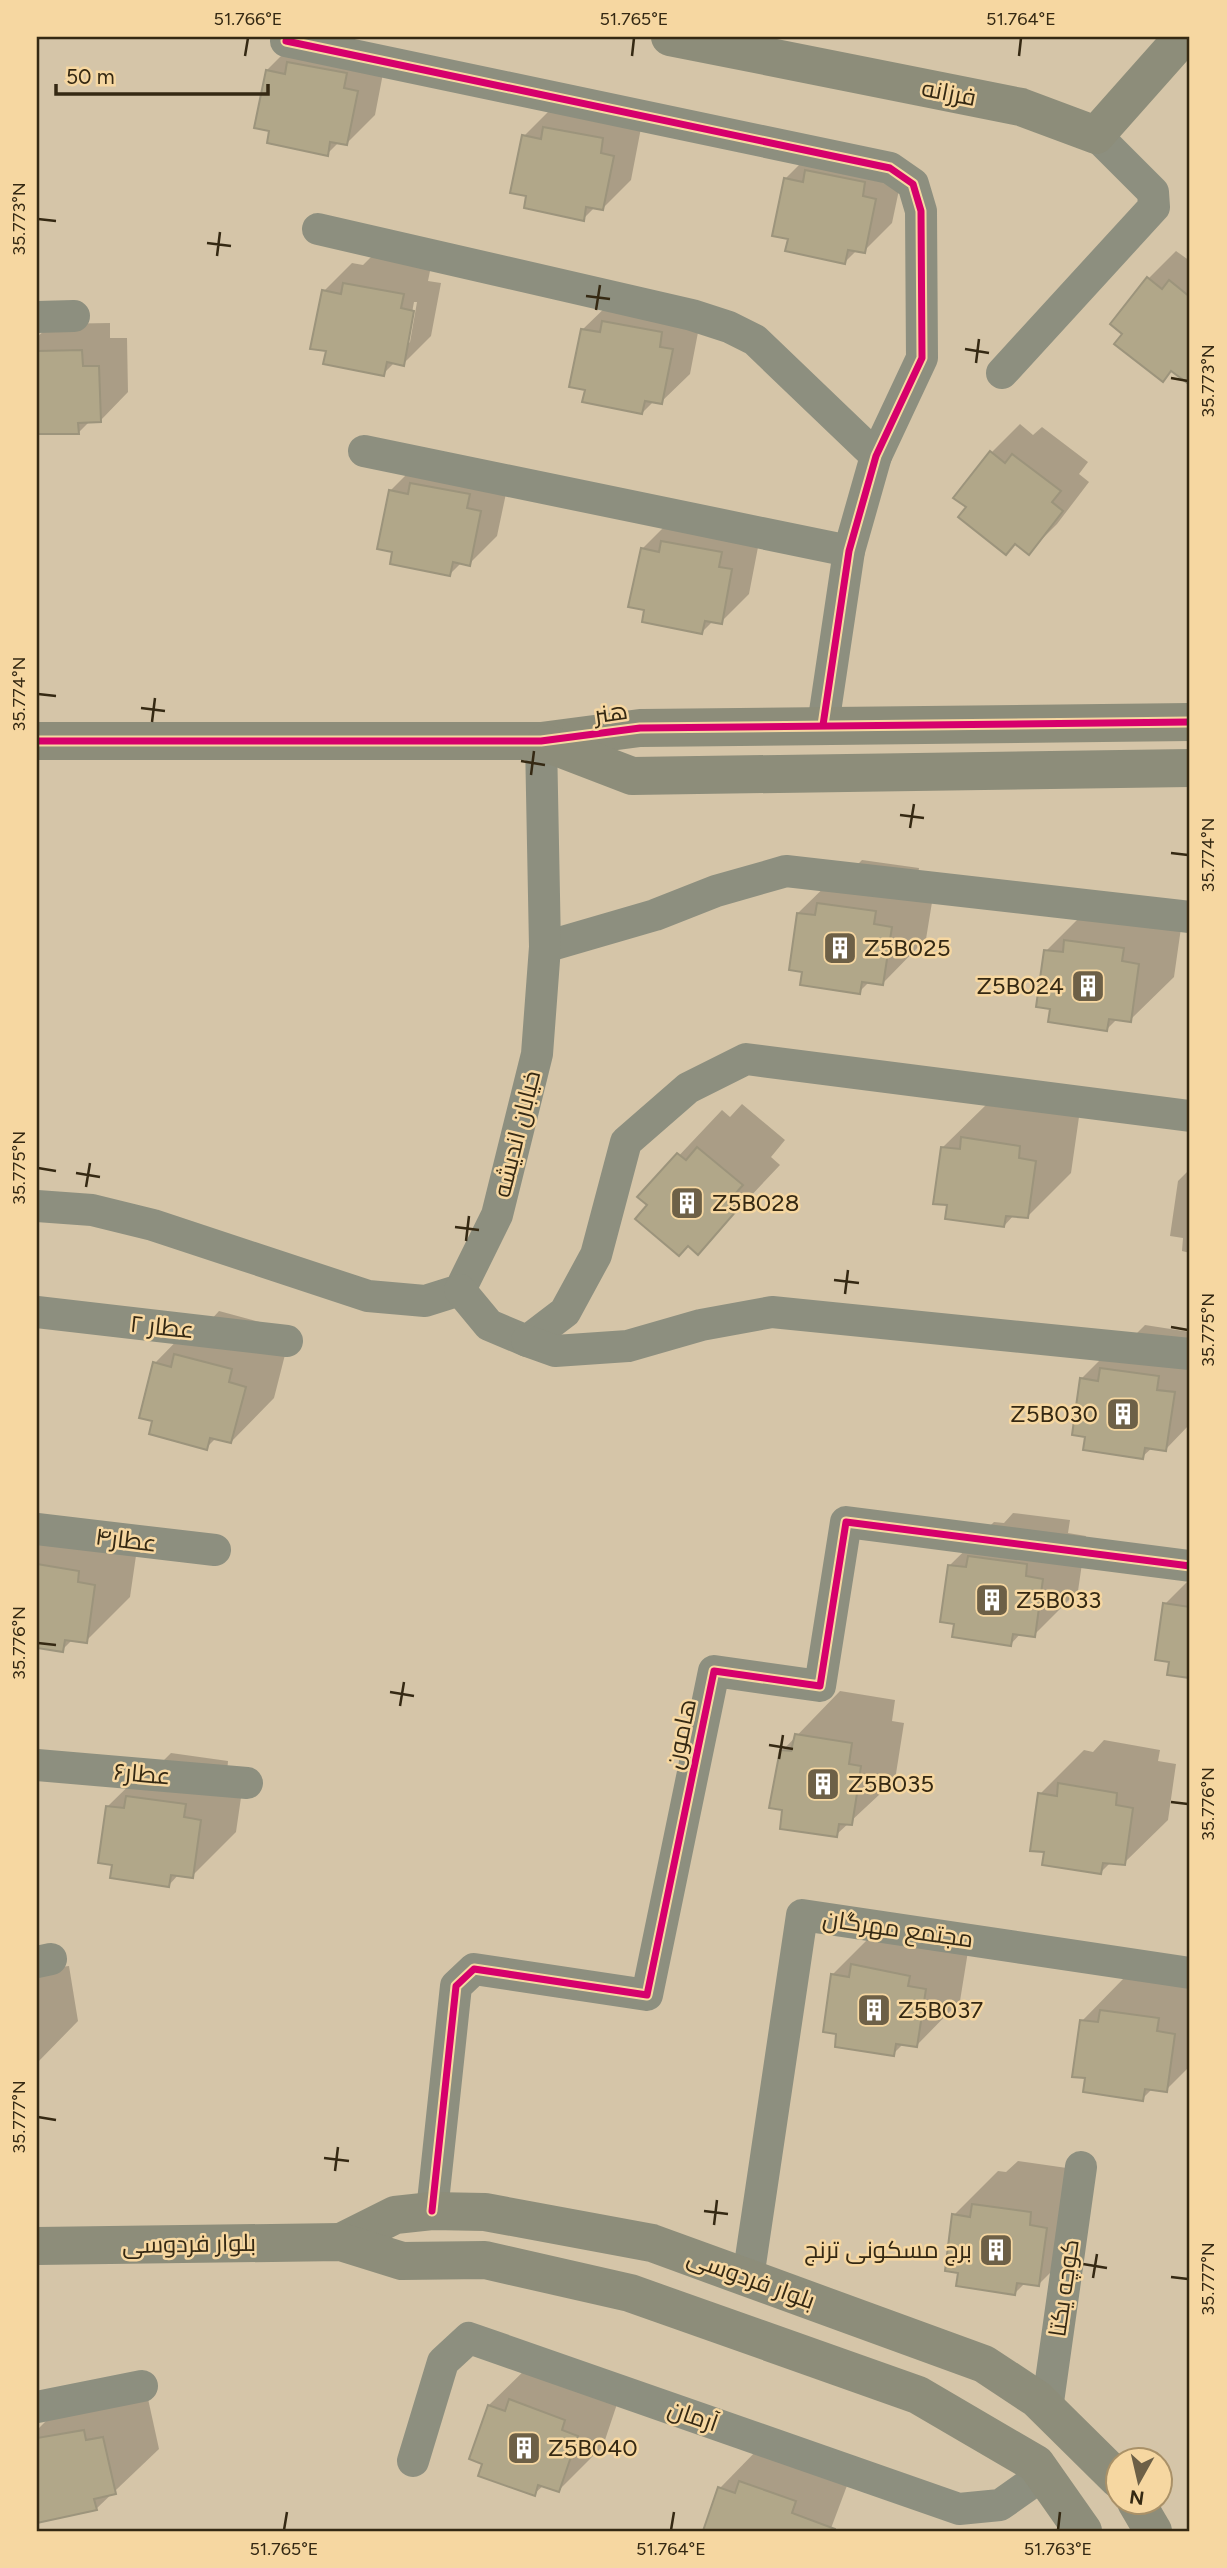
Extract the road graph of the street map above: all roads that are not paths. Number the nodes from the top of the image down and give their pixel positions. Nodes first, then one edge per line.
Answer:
1 (670, 37) edge
2 (1183, 37) edge
3 (286, 41) dead end
4 (1096, 135) junction
5 (318, 229) dead end
6 (74, 316) dead end
7 (37, 317) edge
8 (1002, 373) dead end
9 (364, 451) dead end
10 (876, 456) junction
11 (849, 551) junction
12 (1190, 722) edge
13 (823, 724) junction
14 (37, 741) edge
15 (541, 741) junction
16 (1190, 768) edge
17 (1190, 917) edge
18 (545, 947) junction
19 (1190, 1116) edge
20 (37, 1206) edge
21 (460, 1290) junction
22 (37, 1312) edge
23 (287, 1341) dead end
24 (527, 1341) junction
25 (1190, 1354) edge
26 (37, 1529) edge
27 (215, 1550) dead end
28 (1190, 1566) edge
29 (37, 1765) edge
30 (247, 1783) dead end
31 (1190, 1973) edge
32 (1082, 2167) dead end
33 (432, 2211) junction
34 (341, 2242) junction
35 (37, 2246) edge
36 (748, 2278) junction
37 (142, 2386) dead end
38 (37, 2407) edge
39 (1047, 2409) junction
40 (413, 2461) dead end
41 (1104, 2465) edge
42 (1044, 2474) junction
43 (1083, 2531) edge

1 - 4 street, فرزانه
2 - 4 street
3 - 10 street
4 - 8 street
5 - 10 street
6 - 7 street
9 - 11 street
10 - 11 street
11 - 13 street
12 - 13 street, هنر
13 - 15 street, هنر
14 - 15 street, هنر
15 - 16 street, هنر
15 - 18 street, خیابان اندیشه
17 - 18 street
18 - 21 street, خیابان اندیشه
19 - 24 street
20 - 21 street
21 - 24 street
22 - 23 street, عطار ۲
24 - 25 street
26 - 27 street, عطار۴
28 - 33 street, هامون
29 - 30 street, عطار۶
31 - 36 street, مجتمع مهرگان
32 - 39 street, کوچه یکتا
33 - 34 street, بلوار فردوسی
33 - 36 street, بلوار فردوسی
34 - 35 street, بلوار فردوسی
34 - 42 street, بلوار فردوسی
36 - 39 street, بلوار فردوسی
37 - 38 street
39 - 41 street, بلوار فردوسی
40 - 42 street, آرمان
42 - 43 street, بلوار فردوسی

